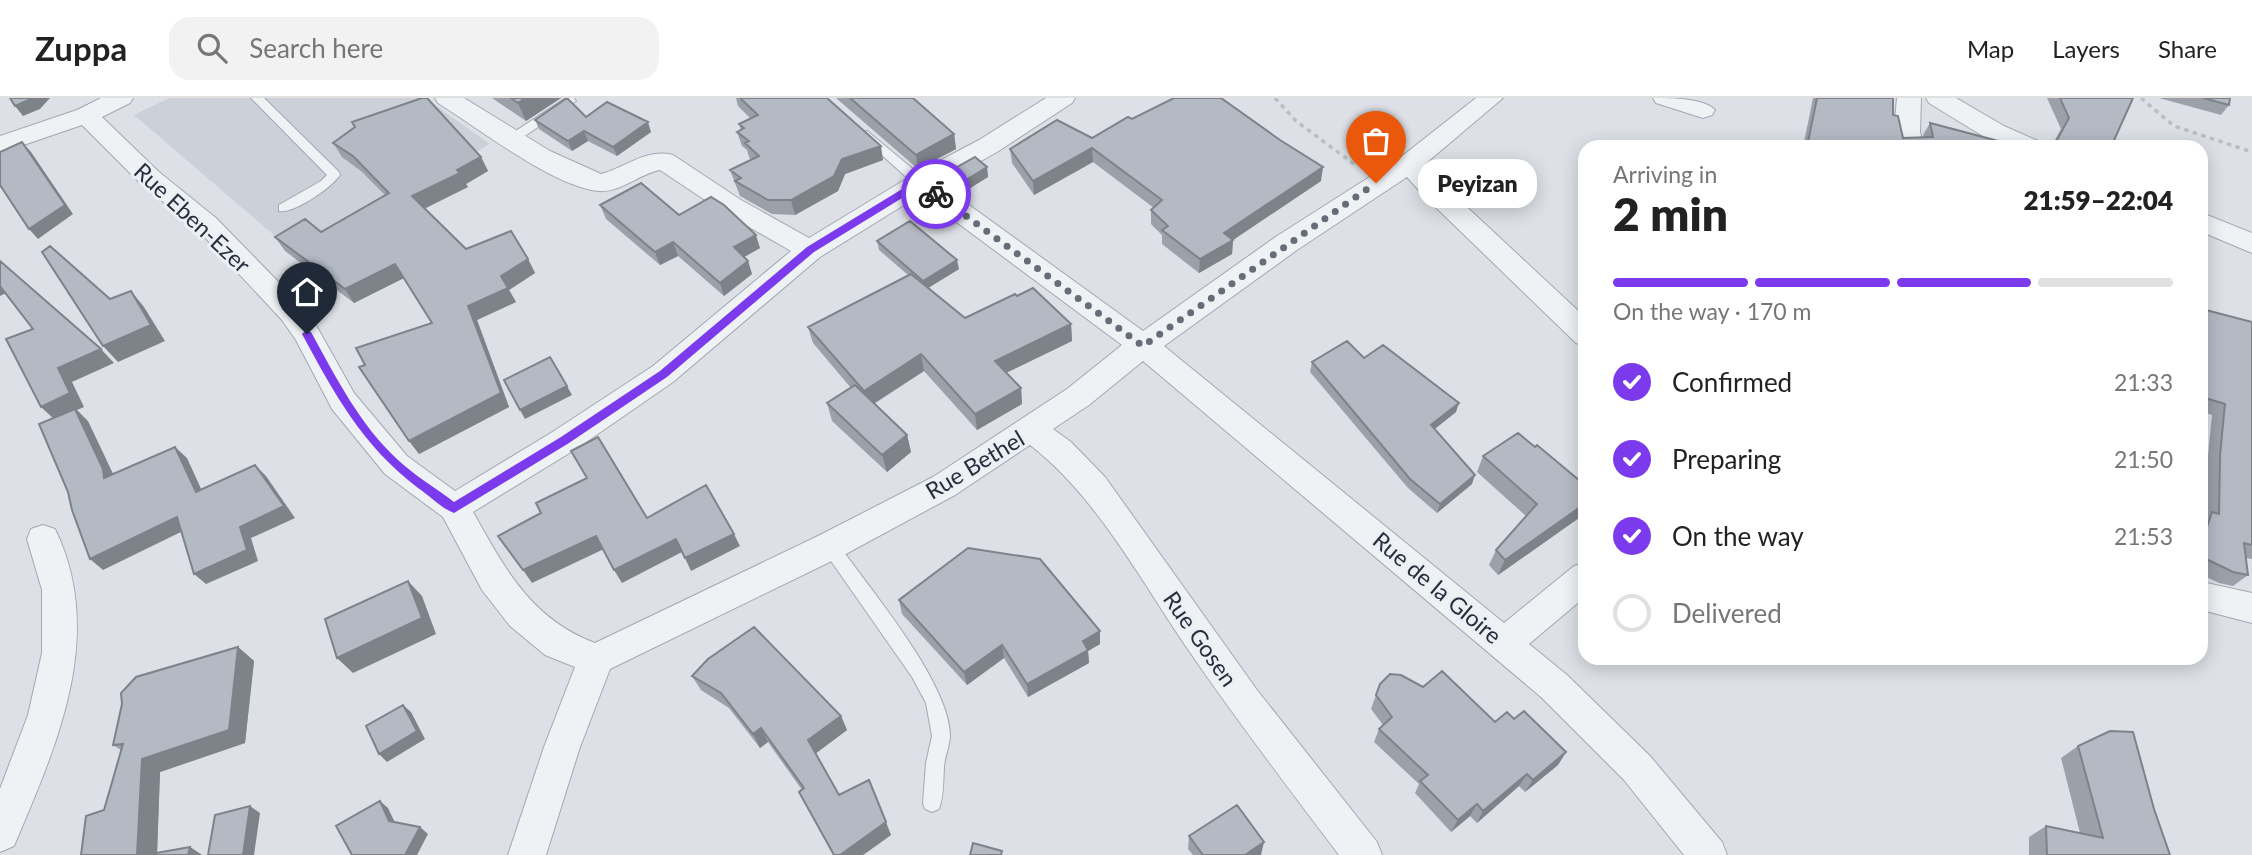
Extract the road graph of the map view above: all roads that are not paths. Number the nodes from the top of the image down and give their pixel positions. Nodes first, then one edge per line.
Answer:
1 (121, 98) edge
2 (257, 98) edge
3 (447, 98) edge
4 (1063, 98) edge
5 (1491, 98) edge
6 (1665, 98) edge
7 (1909, 98) edge
8 (1938, 98) edge
9 (570, 101) edge
10 (1703, 110) dead end
11 (86, 116) junction
12 (859, 128) edge
13 (7, 138) edge
14 (512, 139) junction
15 (1909, 140) edge
16 (2013, 140) edge
17 (1410, 163) junction
18 (920, 182) junction
19 (284, 208) dead end
20 (2208, 225) edge
21 (2252, 244) edge
22 (810, 250) junction
23 (1578, 328) edge
24 (1143, 346) junction
25 (1032, 430) junction
26 (454, 508) junction
27 (43, 539) dead end
28 (830, 545) junction
29 (1578, 583) edge
30 (2208, 597) edge
31 (2252, 608) edge
32 (1503, 644) junction
33 (596, 659) junction
34 (932, 803) dead end
35 (0, 833) edge
36 (527, 855) edge
37 (1363, 855) edge
38 (1709, 855) edge

1 - 11 street
2 - 19 lane
3 - 14 street
4 - 18 street
5 - 17 street, Rue Bethel
6 - 10 street
7 - 15 street
8 - 16 street
9 - 14 lane
11 - 13 street
11 - 26 street, Rue Eben-Ezer
12 - 18 lane
14 - 22 street
17 - 23 street
17 - 24 street, Rue Bethel
18 - 22 street
18 - 24 street, Rue de la Gloire
20 - 21 street
22 - 26 street
24 - 25 street, Rue Bethel
24 - 32 street, Rue de la Gloire
25 - 28 street, Rue Bethel
25 - 37 street, Rue Gosen
26 - 33 street, Rue Eben-Ezer
27 - 35 street
28 - 33 street, Rue Bethel
28 - 34 lane
29 - 32 street
30 - 31 street
32 - 38 street, Rue de la Gloire
33 - 36 street

